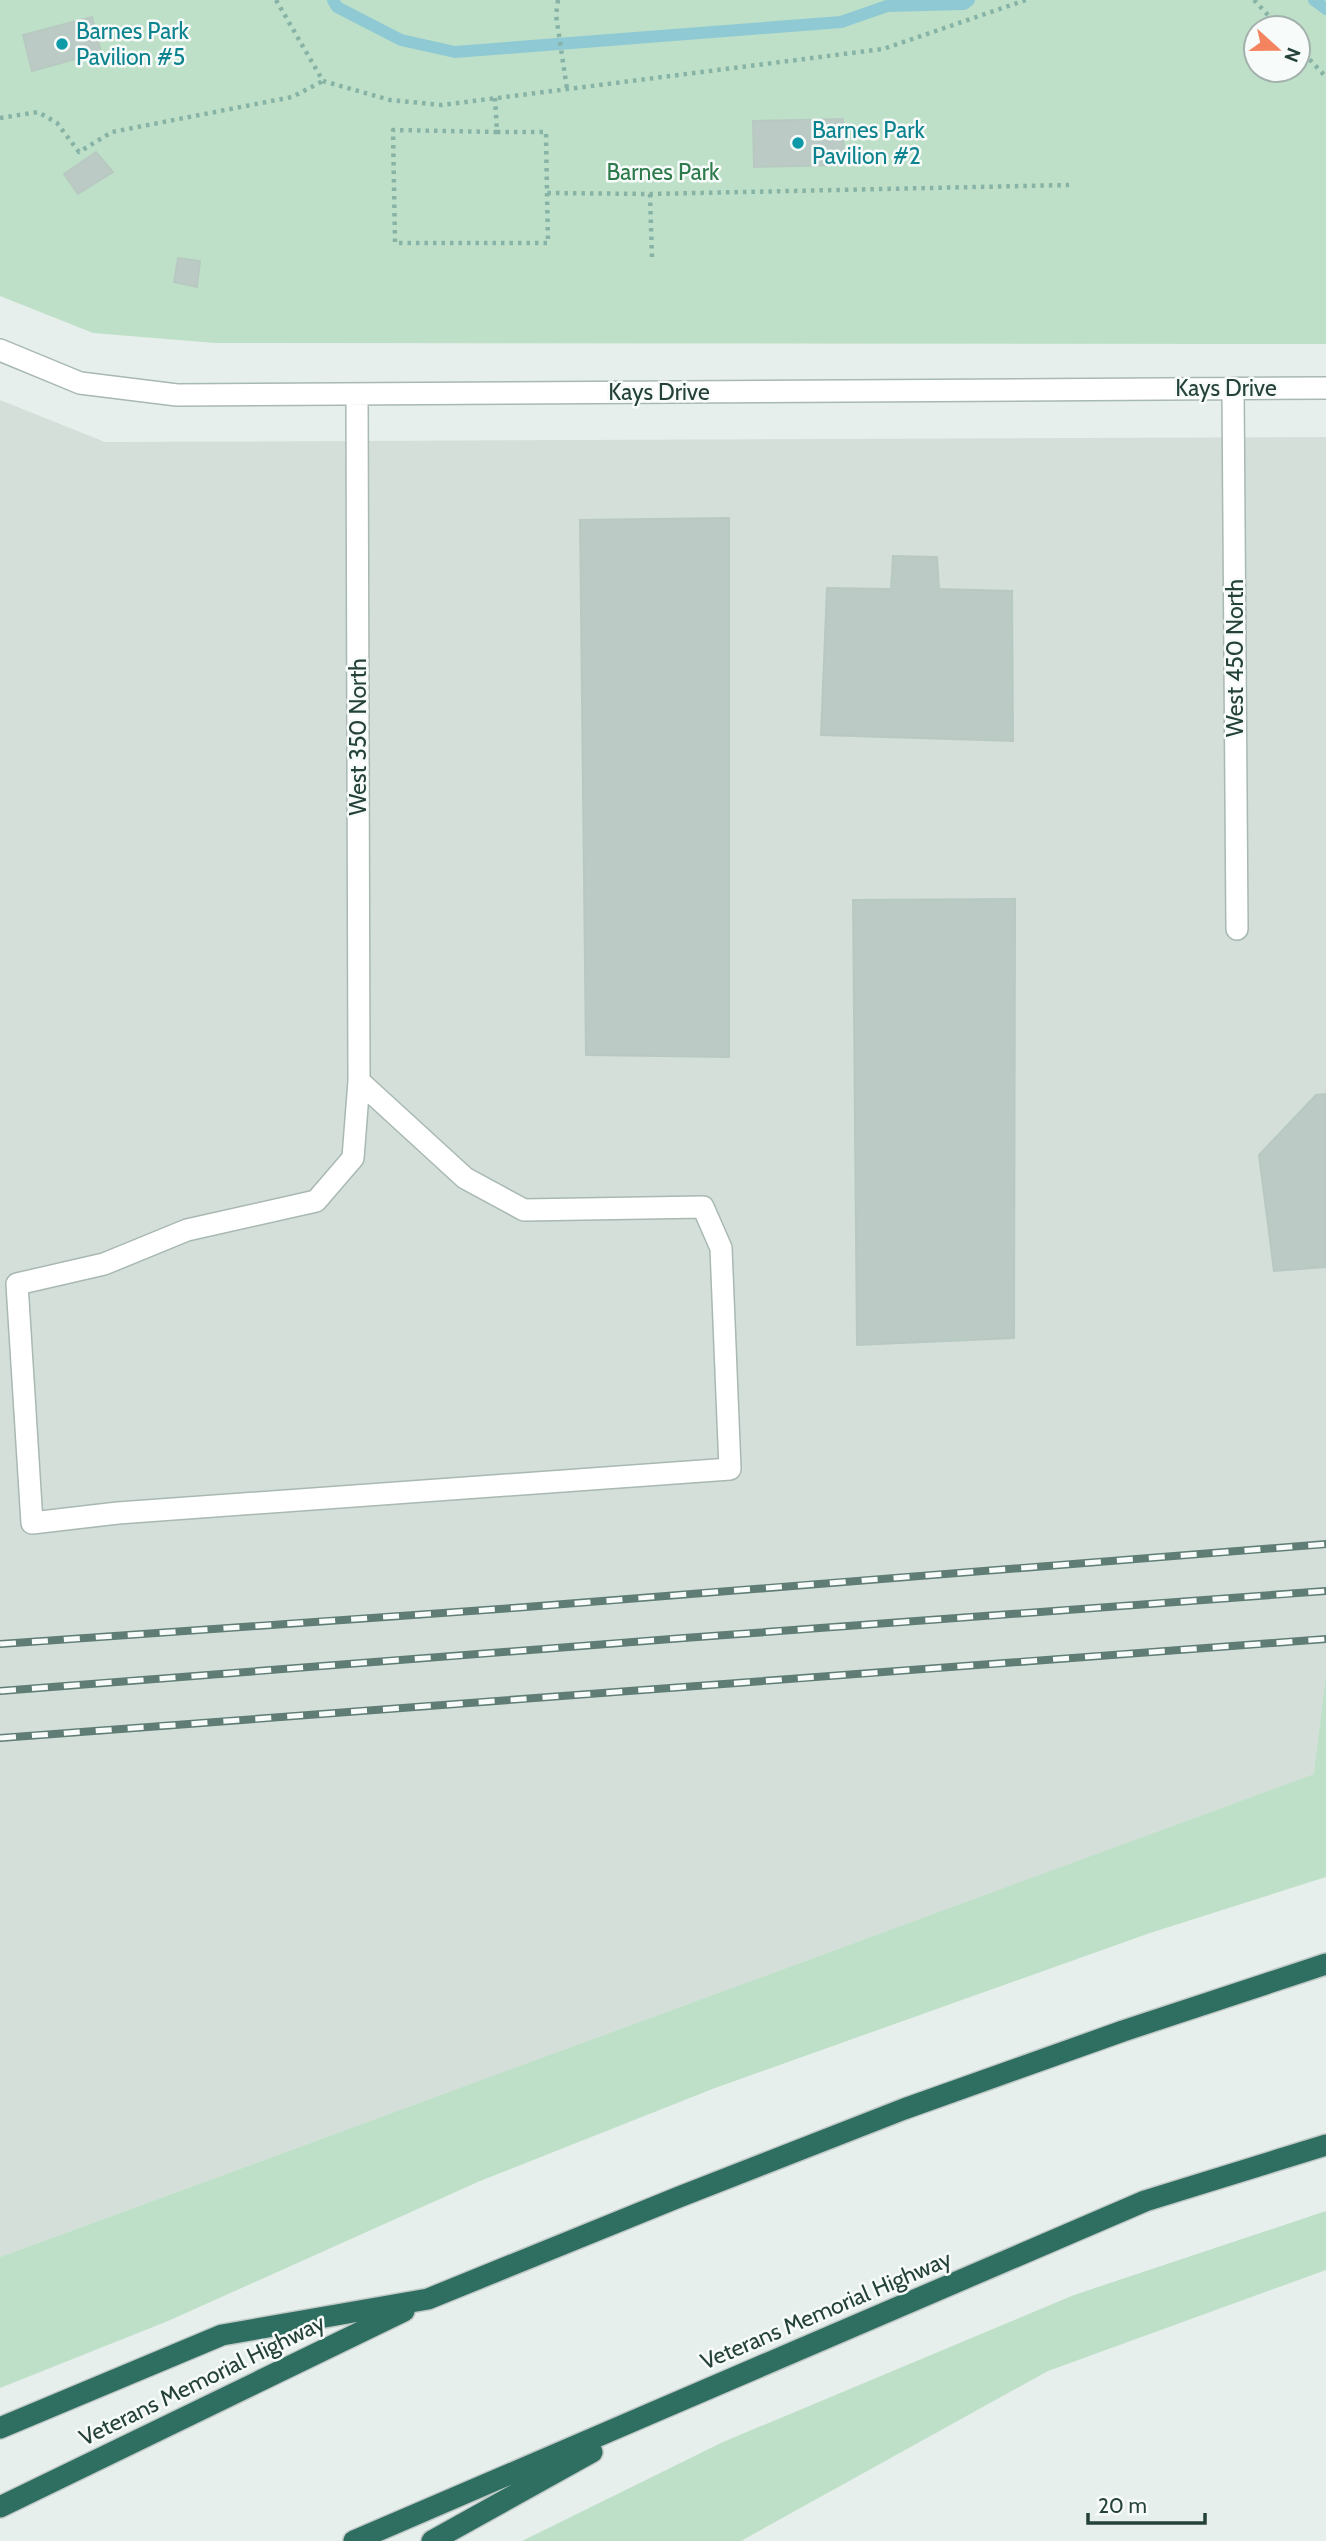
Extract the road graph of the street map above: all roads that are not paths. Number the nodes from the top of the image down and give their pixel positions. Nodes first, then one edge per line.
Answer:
1 (0, 350) edge
2 (1233, 388) junction
3 (1326, 388) edge
4 (357, 394) junction
5 (1237, 929) dead end
6 (359, 1081) junction
7 (1326, 1964) edge
8 (1326, 2145) edge
9 (428, 2299) junction
10 (691, 2397) junction
11 (0, 2428) edge
12 (0, 2507) edge
13 (354, 2541) edge
14 (432, 2541) edge

1 - 4 street, Kays Drive
2 - 3 street, Kays Drive
2 - 4 street, Kays Drive
2 - 5 street, West 450 North
4 - 6 street, West 350 North
6 - 6 street, West 350 North
7 - 9 highway
8 - 10 highway, Veterans Memorial Highway
9 - 11 highway
9 - 12 highway, Veterans Memorial Highway
10 - 13 highway, Veterans Memorial Highway
10 - 14 highway

